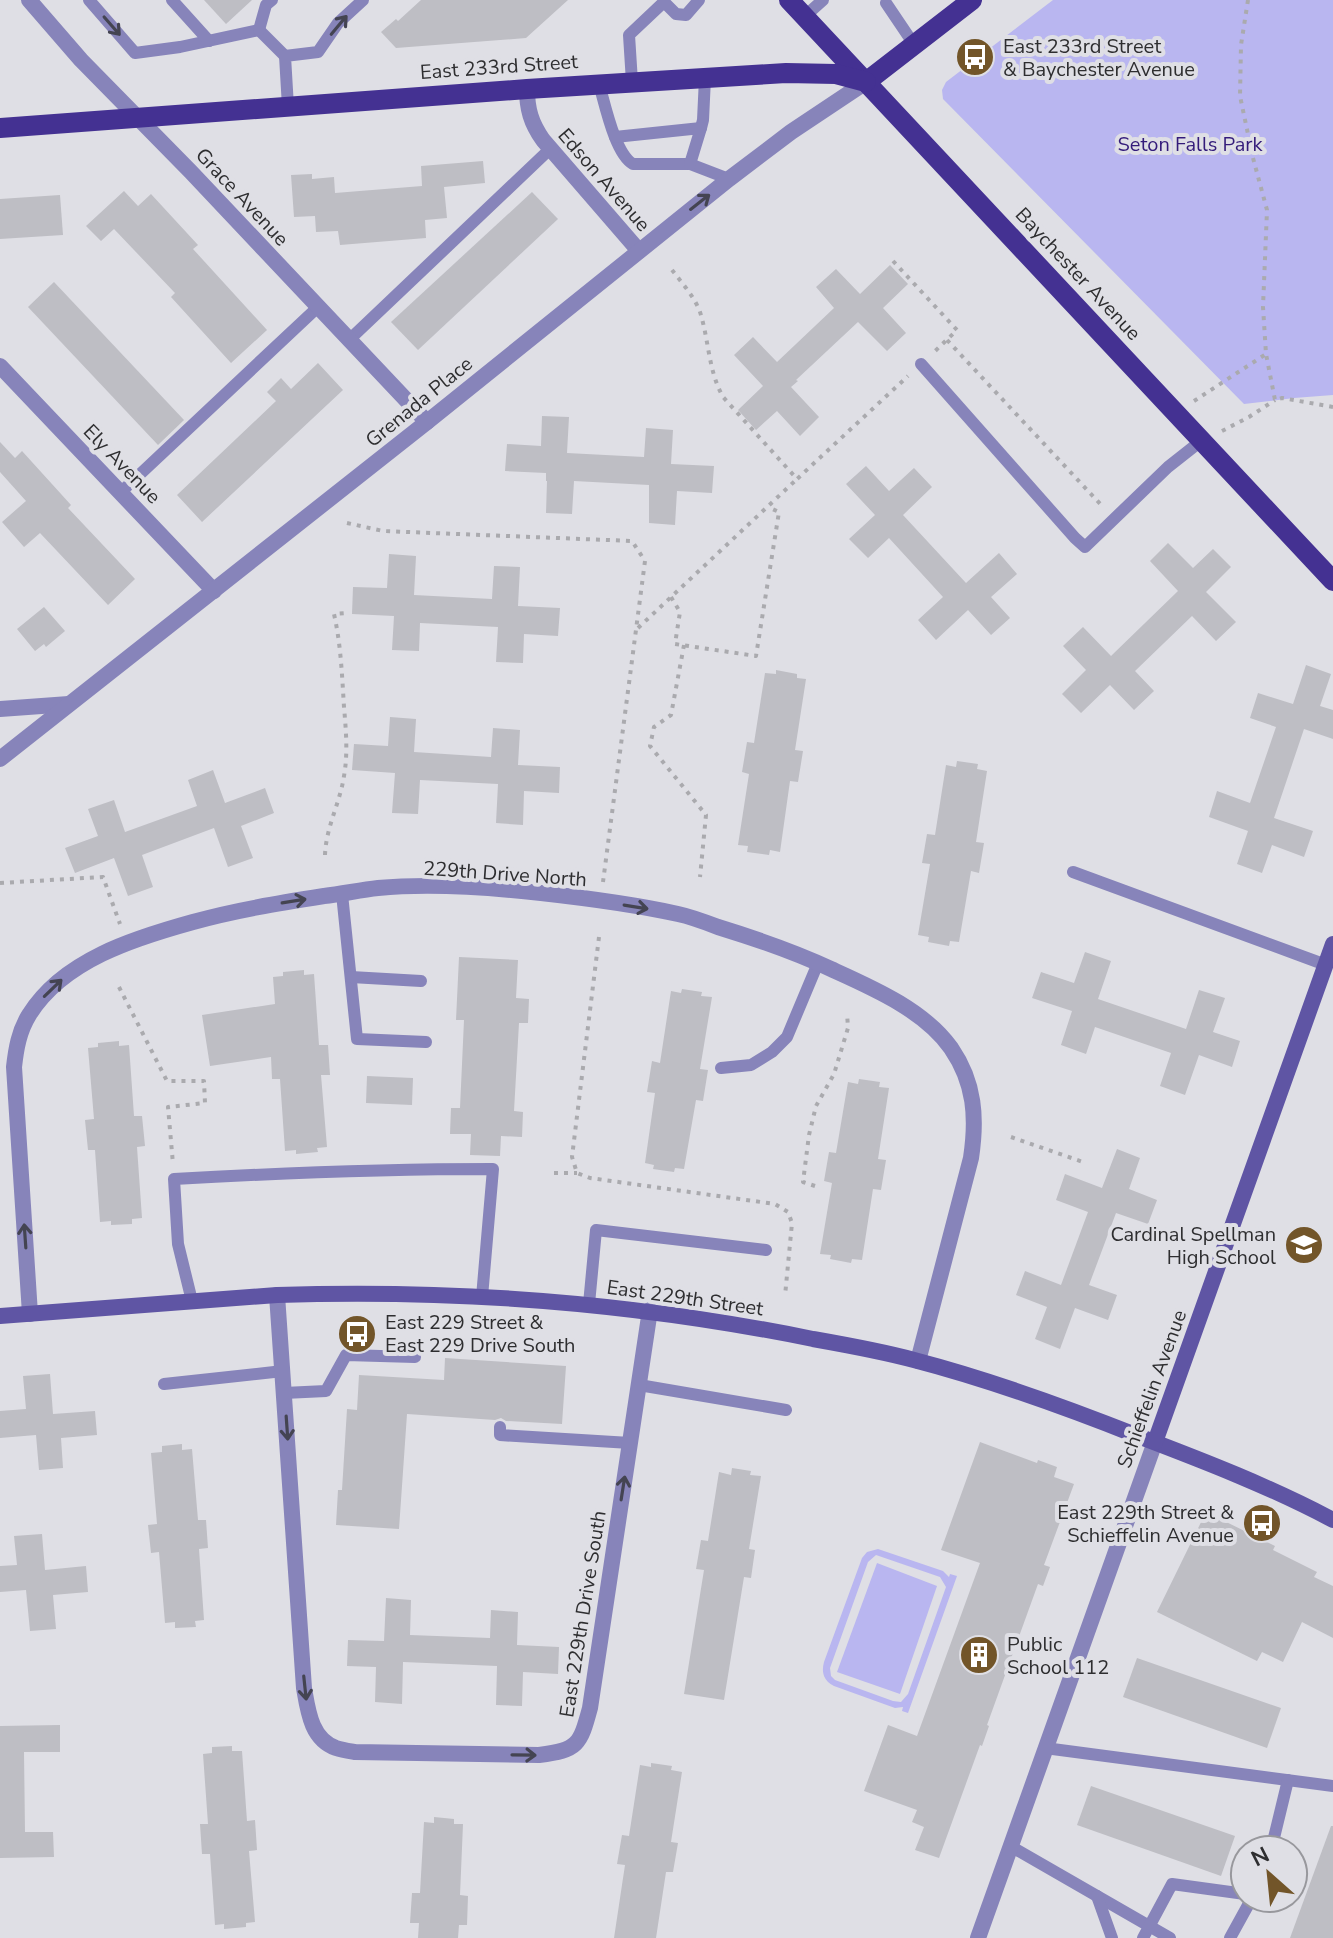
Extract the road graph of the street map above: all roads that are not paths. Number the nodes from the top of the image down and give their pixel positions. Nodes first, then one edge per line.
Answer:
1 (29, 0) edge
2 (89, 0) edge
3 (172, 0) edge
4 (272, 0) edge
5 (363, 0) edge
6 (699, 0) edge
7 (789, 0) edge
8 (823, 0) edge
9 (972, 0) edge
10 (886, 1) edge
11 (804, 17) junction
12 (259, 30) junction
13 (209, 41) junction
14 (915, 46) junction
15 (285, 56) junction
16 (705, 78) junction
17 (632, 82) junction
18 (866, 82) junction
19 (599, 84) junction
20 (527, 89) junction
21 (288, 107) junction
22 (139, 118) junction
23 (0, 128) edge
24 (701, 128) junction
25 (615, 137) junction
26 (550, 149) junction
27 (690, 164) junction
28 (729, 179) junction
29 (639, 251) junction
30 (318, 307) junction
31 (349, 340) junction
32 (921, 364) road end
33 (0, 366) edge
34 (427, 422) junction
35 (1201, 441) junction
36 (121, 492) junction
37 (1333, 581) edge
38 (214, 591) junction
39 (69, 704) junction
40 (0, 709) edge
41 (0, 759) edge
42 (1073, 872) dead end
43 (342, 894) junction
44 (1333, 944) edge
45 (818, 963) junction
46 (1326, 965) junction
47 (351, 977) junction
48 (421, 981) dead end
49 (426, 1042) dead end
50 (721, 1068) dead end
51 (766, 1250) dead end
52 (277, 1295) junction
53 (482, 1297) junction
54 (192, 1301) junction
55 (589, 1304) junction
56 (650, 1310) junction
57 (30, 1314) junction
58 (0, 1316) edge
59 (415, 1357) dead end
60 (918, 1361) junction
61 (283, 1371) junction
62 (164, 1384) dead end
63 (639, 1385) junction
64 (284, 1393) junction
65 (786, 1410) dead end
66 (500, 1427) dead end
67 (1155, 1442) junction
68 (630, 1443) junction
69 (1333, 1520) edge
70 (1045, 1748) junction
71 (1288, 1780) junction
72 (1333, 1786) edge
73 (1275, 1834) edge
74 (1010, 1846) junction
75 (1229, 1892) edge
76 (1097, 1896) junction
77 (1243, 1914) edge
78 (1146, 1932) edge
79 (978, 1938) edge
80 (1112, 1938) edge
81 (1170, 1938) edge
82 (1230, 1938) edge

1 - 22 street, Grace Avenue
2 -> 13 lane
3 - 13 lane
4 - 12 lane
15 -> 5 lane
6 - 17 lane
7 - 11 main road, Baychester Avenue
8 - 11 lane
9 - 14 main road
10 - 14 lane
11 - 18 main road, Baychester Avenue
12 - 13 lane
12 - 15 lane
14 - 18 main road
15 - 21 lane
16 - 17 main road, East 233rd Street
16 - 18 main road, East 233rd Street
16 - 24 lane
17 - 19 main road, East 233rd Street
18 - 28 street, Grenada Place
18 - 35 main road, Baychester Avenue
19 - 20 main road, East 233rd Street
19 - 25 lane
20 - 21 main road, East 233rd Street
20 - 26 street, Edson Avenue
21 - 22 main road, East 233rd Street
22 - 23 main road, East 233rd Street
22 - 30 street, Grace Avenue
24 - 25 lane
24 - 27 lane
25 - 27 lane
26 - 29 street, Edson Avenue
26 - 31 lane
27 - 28 lane
29 -> 28 street, Grenada Place
29 - 34 street, Grenada Place
30 - 31 street, Grace Avenue
30 - 36 lane
31 - 34 street, Grace Avenue
32 - 35 lane
33 - 36 street, Ely Avenue
34 - 38 street, Grenada Place
35 - 37 main road, Baychester Avenue
36 - 38 street, Ely Avenue
38 - 39 street, Grenada Place
39 - 40 street
39 - 41 street, Grenada Place
42 - 46 lane
43 -> 45 street, 229th Drive North
43 - 47 lane
57 -> 43 street, 229th Drive North
44 - 46 street, Schieffelin Avenue
45 - 50 lane
45 - 60 street, 229th Drive North
46 - 67 street, Schieffelin Avenue
47 - 48 lane
47 - 49 lane
51 - 55 lane
52 - 53 street, East 229th Street
52 - 54 street, East 229th Street
52 - 61 street, East 229th Drive South
53 - 54 lane
53 - 55 street, East 229th Street
54 - 57 street, East 229th Street
55 - 56 street, East 229th Street
56 - 60 street, East 229th Street
56 - 63 street, East 229th Drive South
57 - 58 street, East 229th Street
59 - 64 lane
60 - 67 street, East 229th Street
61 - 62 lane
61 - 64 street, East 229th Drive South
63 - 65 lane
63 - 68 street, East 229th Drive South
64 -> 68 street, East 229th Drive South
66 - 68 lane
67 - 69 street, East 229th Street
67 - 70 street, Schieffelin Avenue
70 - 71 lane
70 - 74 street, Schieffelin Avenue
71 - 72 lane
71 - 73 lane
74 - 76 lane
74 - 79 street, Schieffelin Avenue
75 - 78 lane
76 - 78 lane
76 - 80 lane
77 - 82 lane
78 - 81 lane

